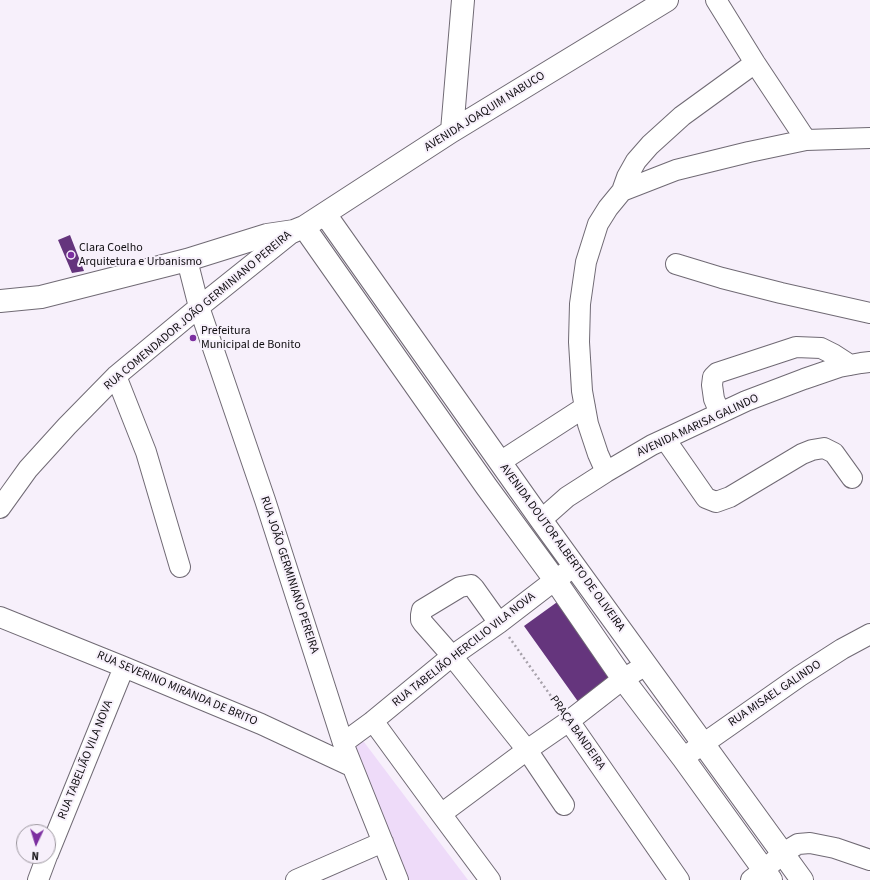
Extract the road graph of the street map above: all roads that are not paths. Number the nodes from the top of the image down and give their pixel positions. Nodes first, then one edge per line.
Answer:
1 (463, 0) edge
2 (667, 0) edge
3 (716, 0) edge
4 (756, 63) junction
5 (452, 131) junction
6 (870, 138) edge
7 (806, 140) junction
8 (622, 191) junction
9 (325, 214) junction
10 (299, 229) junction
11 (187, 260) junction
12 (676, 264) dead end
13 (0, 301) edge
14 (199, 307) junction
15 (870, 313) edge
16 (870, 362) edge
17 (850, 365) junction
18 (116, 376) junction
19 (585, 407) junction
20 (720, 414) junction
21 (665, 439) junction
22 (496, 456) junction
23 (471, 465) junction
24 (606, 472) junction
25 (852, 478) dead end
26 (0, 508) edge
27 (541, 520) junction
28 (574, 566) junction
29 (180, 567) dead end
30 (555, 580) junction
31 (0, 617) edge
32 (500, 623) junction
33 (870, 634) edge
34 (452, 656) junction
35 (646, 665) junction
36 (124, 667) junction
37 (623, 679) junction
38 (373, 721) junction
39 (569, 721) junction
40 (342, 743) junction
41 (703, 744) junction
42 (527, 750) junction
43 (683, 758) junction
44 (351, 766) junction
45 (564, 805) dead end
46 (441, 814) junction
47 (56, 835) edge
48 (382, 842) junction
49 (783, 853) junction
50 (870, 860) edge
51 (44, 864) edge
52 (762, 877) edge
53 (38, 880) edge
54 (296, 880) edge
55 (398, 880) edge
56 (490, 880) edge
57 (679, 880) edge
58 (802, 880) edge

1 - 5 street
2 - 5 street, AVENIDA JOAQUIM NABUCO
3 - 4 street
4 - 7 street
4 - 8 street
5 - 9 street, AVENIDA JOAQUIM NABUCO
6 - 7 street
7 - 8 street
8 - 19 street
9 - 10 street, AVENIDA JOAQUIM NABUCO
9 - 22 street, AVENIDA DOUTOR ALBERTO DE OLIVEIRA
10 - 11 street
10 - 14 street, RUA COMENDADOR JOÃO GERMINIANO PEREIRA
10 - 23 street, AVENIDA DOUTOR ALBERTO DE OLIVEIRA
11 - 13 street
11 - 14 street, RUA JOÃO GERMINIANO PEREIRA
12 - 15 street
14 - 18 street, RUA COMENDADOR JOÃO GERMINIANO PEREIRA
14 - 40 street, RUA JOÃO GERMINIANO PEREIRA
16 - 17 street, AVENIDA MARISA GALINDO
17 - 20 street, AVENIDA MARISA GALINDO
17 - 20 street
18 - 26 street, RUA COMENDADOR JOÃO GERMINIANO PEREIRA
18 - 29 street
19 - 22 street
19 - 24 street
20 - 21 street, AVENIDA MARISA GALINDO
21 - 24 street, AVENIDA MARISA GALINDO
21 - 25 street
22 - 23 street
22 - 27 street, AVENIDA DOUTOR ALBERTO DE OLIVEIRA
23 - 30 street, AVENIDA DOUTOR ALBERTO DE OLIVEIRA
24 - 27 street, AVENIDA MARISA GALINDO
27 - 28 street, AVENIDA DOUTOR ALBERTO DE OLIVEIRA
28 - 30 street, RUA TABELIÃO HERCILIO VILA NOVA
28 - 35 street, AVENIDA DOUTOR ALBERTO DE OLIVEIRA
30 - 32 street, RUA TABELIÃO HERCILIO VILA NOVA
30 - 37 street, AVENIDA DOUTOR ALBERTO DE OLIVEIRA
31 - 36 street, RUA SEVERINO MIRANDA DE BRITO
32 - 34 street, RUA TABELIÃO HERCILIO VILA NOVA
32 - 34 street
33 - 41 street, RUA MISAEL GALINDO
34 - 38 street, RUA TABELIÃO HERCILIO VILA NOVA
34 - 42 street
35 - 37 street
35 - 41 street, AVENIDA DOUTOR ALBERTO DE OLIVEIRA
36 - 44 street, RUA SEVERINO MIRANDA DE BRITO
36 - 47 street, RUA TABELIÃO VILA NOVA
37 - 39 street
37 - 43 street, AVENIDA DOUTOR ALBERTO DE OLIVEIRA
38 - 40 street, RUA TABELIÃO HERCILIO VILA NOVA
38 - 46 street
39 - 42 street
39 - 57 street, PRAÇA BANDEIRA
40 - 44 street, RUA JOÃO GERMINIANO PEREIRA
41 - 43 street, RUA MISAEL GALINDO
41 - 49 street, AVENIDA DOUTOR ALBERTO DE OLIVEIRA
42 - 45 street
42 - 46 street
43 - 52 street, AVENIDA DOUTOR ALBERTO DE OLIVEIRA
44 - 48 street, RUA JOÃO GERMINIANO PEREIRA
46 - 56 street
48 - 54 street
48 - 55 street, RUA JOÃO GERMINIANO PEREIRA
49 - 50 street
49 - 52 street
49 - 58 street, AVENIDA DOUTOR ALBERTO DE OLIVEIRA
51 - 53 street, RUA TABELIÃO VILA NOVA

